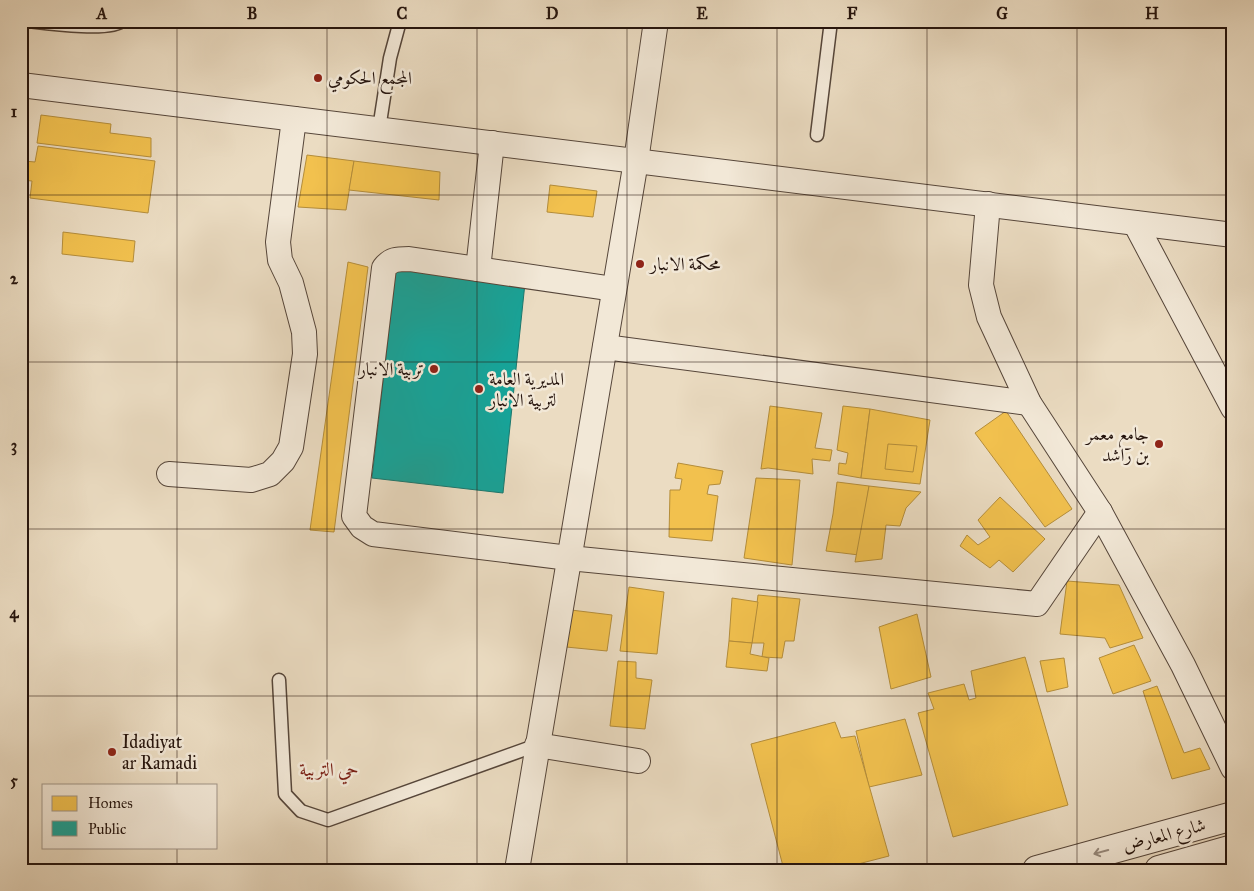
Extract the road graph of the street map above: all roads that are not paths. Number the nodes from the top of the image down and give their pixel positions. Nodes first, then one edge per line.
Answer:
1 (28, 21) edge
2 (122, 21) edge
3 (400, 21) edge
4 (656, 21) edge
5 (830, 21) edge
6 (21, 85) edge
7 (294, 119) junction
8 (379, 129) junction
9 (817, 135) dead end
10 (492, 143) junction
11 (636, 161) junction
12 (988, 204) junction
13 (1135, 223) junction
14 (1233, 235) edge
15 (478, 269) junction
16 (614, 289) junction
17 (604, 346) junction
18 (1029, 403) junction
19 (1233, 408) edge
20 (169, 474) dead end
21 (1100, 512) junction
22 (569, 558) junction
23 (279, 680) dead end
24 (537, 745) junction
25 (638, 761) dead end
26 (1233, 768) edge
27 (1233, 816) edge
28 (1233, 849) edge
29 (517, 870) edge
30 (1037, 870) edge
31 (1159, 870) edge

1 - 2 lane
3 - 8 lane
4 - 11 street
5 - 9 lane
6 - 7 street
7 - 8 street
7 - 20 street
8 - 10 street
10 - 11 street
10 - 15 street
11 - 12 street
11 - 16 street
12 - 13 street
12 - 18 street
13 - 14 street
13 - 19 street
15 - 16 street
15 - 22 street
16 - 17 street
17 - 18 street
17 - 22 street
18 - 21 street
21 - 22 street
21 - 26 street
22 - 24 street
23 - 24 lane
24 - 25 street
24 - 29 street
27 -> 30 street, شارع المعارض
28 - 31 street, شارع المعارض

